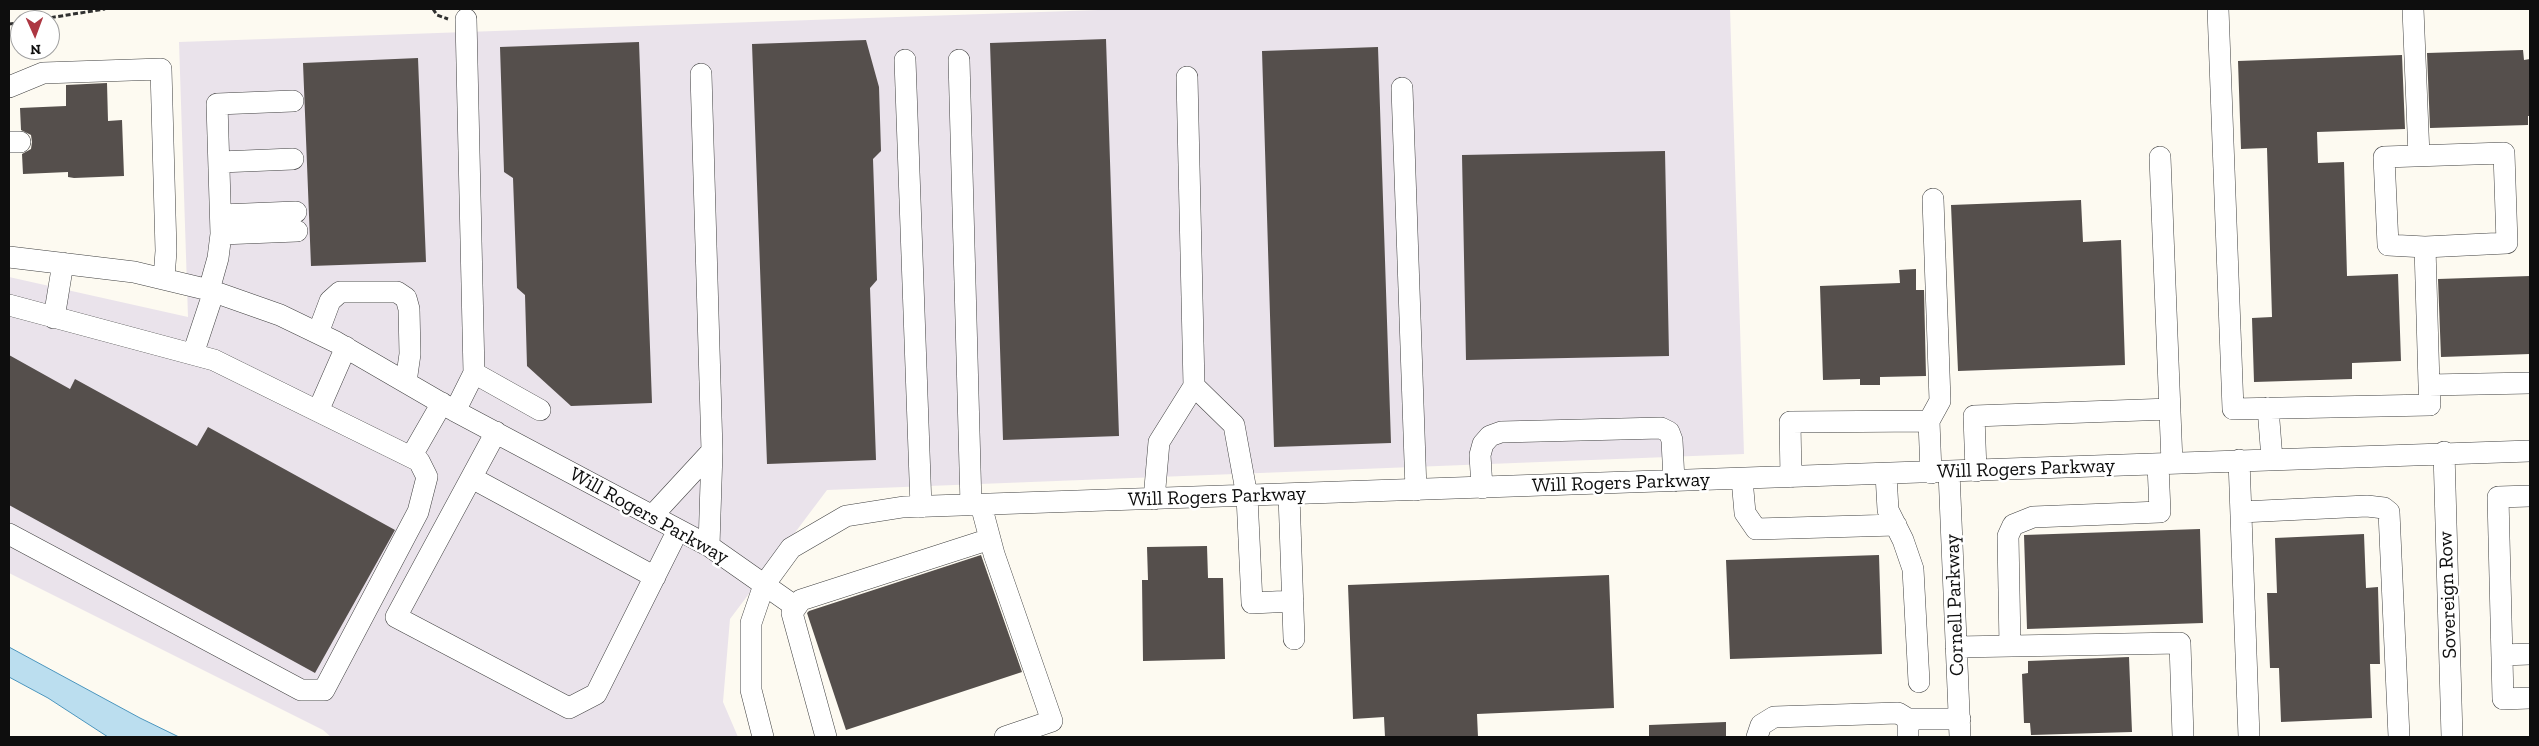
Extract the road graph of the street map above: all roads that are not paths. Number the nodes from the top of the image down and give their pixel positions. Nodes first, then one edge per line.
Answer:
1 (2218, 9) edge
2 (2413, 9) edge
3 (466, 19) dead end
4 (905, 60) dead end
5 (959, 60) dead end
6 (701, 74) dead end
7 (1187, 77) dead end
8 (9, 87) edge
9 (1402, 88) dead end
10 (293, 101) dead end
11 (2419, 156) junction
12 (2160, 157) dead end
13 (293, 159) dead end
14 (220, 162) junction
15 (1933, 199) dead end
16 (296, 222) dead end
17 (221, 224) junction
18 (2425, 247) junction
19 (9, 257) edge
20 (63, 263) junction
21 (164, 278) junction
22 (212, 291) junction
23 (9, 305) edge
24 (54, 318) junction
25 (318, 333) junction
26 (346, 348) junction
27 (193, 354) junction
28 (474, 373) junction
29 (406, 382) junction
30 (2530, 383) edge
31 (2429, 384) junction
32 (1194, 386) junction
33 (448, 407) junction
34 (2268, 408) junction
35 (540, 410) dead end
36 (2170, 410) junction
37 (318, 411) junction
38 (1929, 421) junction
39 (496, 432) junction
40 (712, 451) junction
41 (2530, 451) edge
42 (2444, 452) junction
43 (411, 458) junction
44 (2272, 459) junction
45 (2239, 460) junction
46 (2165, 463) junction
47 (1976, 471) junction
48 (1940, 472) junction
49 (1886, 474) junction
50 (1791, 477) junction
51 (472, 478) junction
52 (1742, 479) junction
53 (1674, 481) junction
54 (1482, 488) junction
55 (1416, 490) junction
56 (1289, 495) junction
57 (1247, 496) junction
58 (2530, 496) edge
59 (1154, 499) junction
60 (976, 505) junction
61 (921, 507) junction
62 (2241, 512) junction
63 (652, 516) junction
64 (1896, 525) junction
65 (678, 530) junction
66 (9, 534) edge
67 (990, 540) junction
68 (709, 546) junction
69 (655, 577) junction
70 (764, 585) junction
71 (1293, 601) junction
72 (796, 607) junction
73 (1294, 639) dead end
74 (2010, 646) junction
75 (1956, 647) junction
76 (2530, 654) edge
77 (2502, 655) junction
78 (1919, 682) dead end
79 (2530, 698) edge
80 (1908, 728) edge
81 (1960, 728) edge
82 (763, 737) edge
83 (826, 737) edge
84 (1005, 737) edge
85 (1756, 737) edge
86 (2183, 737) edge
87 (2250, 737) edge
88 (2399, 737) edge
89 (2452, 737) edge

1 - 34 street
2 - 11 street
3 - 28 street
4 - 61 street
5 - 60 street
6 - 40 street
7 - 32 street
8 - 21 street
9 - 55 street
10 - 14 street
11 - 18 street
11 - 18 street
12 - 36 street
13 - 14 street
14 - 17 street
15 - 38 street
16 - 17 street
17 - 22 street
18 - 31 street
19 - 20 street, Will Rogers Parkway
20 - 21 street, Will Rogers Parkway
20 - 24 street
21 - 22 street, Will Rogers Parkway
22 - 25 street, Will Rogers Parkway
22 - 27 street
23 - 24 street
24 - 27 street
25 - 26 street, Will Rogers Parkway
25 - 29 street
26 - 29 street, Will Rogers Parkway
26 - 37 street
27 - 37 street
28 - 33 street
28 - 35 street
29 - 33 street, Will Rogers Parkway
30 - 31 street
31 - 34 street
32 - 57 street
32 - 59 street
33 - 39 street, Will Rogers Parkway
33 - 43 street
34 - 44 street
36 - 46 street
36 - 47 street
37 - 43 street
38 - 48 street, Cornell Parkway
38 - 50 street
39 - 51 street
39 - 63 street, Will Rogers Parkway
40 - 63 street
40 - 68 street
41 - 42 street, Will Rogers Parkway
42 - 44 street, Will Rogers Parkway
42 - 89 street, Sovereign Row
43 - 66 street
44 - 45 street, Will Rogers Parkway
45 - 46 street, Will Rogers Parkway
45 - 62 street
46 - 47 street, Will Rogers Parkway
46 - 74 street
47 - 48 street, Will Rogers Parkway
48 - 49 street, Will Rogers Parkway
48 - 75 street, Cornell Parkway
49 - 50 street, Will Rogers Parkway
49 - 64 street
50 - 52 street, Will Rogers Parkway
51 - 69 street
51 - 69 street
52 - 53 street, Will Rogers Parkway
52 - 64 street
53 - 54 street, Will Rogers Parkway
53 - 54 street
54 - 55 street, Will Rogers Parkway
55 - 56 street, Will Rogers Parkway
56 - 57 street, Will Rogers Parkway
56 - 71 street
57 - 59 street, Will Rogers Parkway
57 - 71 street
58 - 77 street
59 - 60 street, Will Rogers Parkway
60 - 61 street, Will Rogers Parkway
60 - 67 street
61 - 70 street, Will Rogers Parkway
62 - 87 street
62 - 88 street
63 - 65 street, Will Rogers Parkway
64 - 78 street
65 - 68 street, Will Rogers Parkway
65 - 69 street
67 - 72 street
67 - 84 street
68 - 70 street, Will Rogers Parkway
70 - 72 street
70 - 82 street
71 - 73 street
72 - 83 street
74 - 75 street
74 - 86 street
75 - 81 street, Cornell Parkway
76 - 77 street
77 - 79 street
80 - 81 street
80 - 85 street

